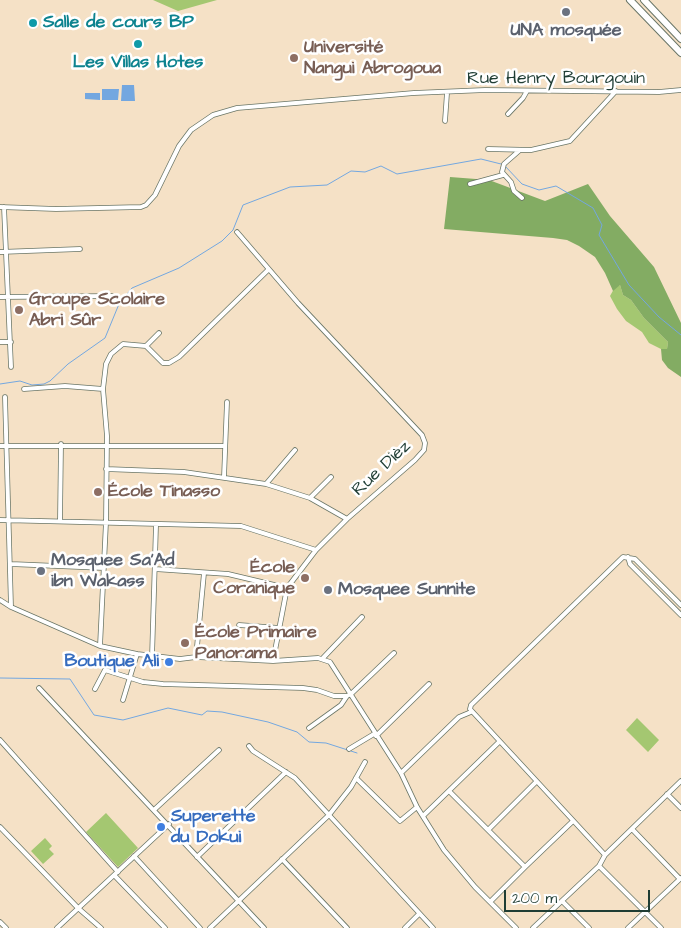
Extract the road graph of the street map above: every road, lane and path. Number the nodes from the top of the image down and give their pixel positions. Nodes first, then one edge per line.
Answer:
1 (630, 0) edge
2 (645, 0) edge
3 (681, 39) edge
4 (681, 53) edge
5 (681, 90) edge
6 (527, 91) junction
7 (616, 91) junction
8 (448, 93) junction
9 (508, 114) dead end
10 (445, 121) dead end
11 (488, 149) dead end
12 (520, 150) junction
13 (503, 173) junction
14 (470, 184) dead end
15 (522, 198) dead end
16 (2, 207) edge
17 (237, 232) dead end
18 (80, 249) dead end
19 (0, 252) edge
20 (6, 252) junction
21 (268, 270) junction
22 (112, 296) dead end
23 (0, 297) edge
24 (10, 297) junction
25 (159, 333) dead end
26 (0, 342) edge
27 (11, 342) junction
28 (146, 346) junction
29 (11, 367) dead end
30 (24, 389) dead end
31 (103, 389) junction
32 (5, 397) dead end
33 (227, 402) dead end
34 (62, 444) junction
35 (5, 445) junction
36 (107, 445) junction
37 (0, 446) edge
38 (224, 446) junction
39 (295, 450) dead end
40 (106, 469) junction
41 (224, 477) junction
42 (331, 477) dead end
43 (266, 484) junction
44 (310, 498) junction
45 (0, 520) edge
46 (10, 520) junction
47 (60, 520) junction
48 (347, 520) junction
49 (106, 522) junction
50 (156, 525) junction
51 (316, 550) junction
52 (628, 557) junction
53 (11, 564) junction
54 (104, 568) junction
55 (155, 570) junction
56 (204, 573) junction
57 (287, 588) junction
58 (0, 600) edge
59 (681, 605) edge
60 (11, 607) junction
61 (681, 615) edge
62 (362, 617) dead end
63 (239, 625) dead end
64 (279, 628) junction
65 (100, 646) junction
66 (394, 653) dead end
67 (137, 654) junction
68 (152, 657) junction
69 (196, 657) junction
70 (324, 658) junction
71 (272, 661) junction
72 (130, 678) junction
73 (429, 684) dead end
74 (39, 688) dead end
75 (95, 689) dead end
76 (349, 695) junction
77 (123, 700) dead end
78 (471, 712) junction
79 (309, 728) dead end
80 (375, 735) junction
81 (0, 740) edge
82 (499, 742) junction
83 (249, 746) dead end
84 (349, 749) dead end
85 (219, 750) dead end
86 (365, 762) dead end
87 (286, 772) junction
88 (401, 773) junction
89 (356, 778) junction
90 (681, 780) edge
91 (536, 782) junction
92 (449, 791) junction
93 (667, 794) junction
94 (417, 807) junction
95 (681, 808) edge
96 (155, 809) junction
97 (329, 815) junction
98 (423, 816) junction
99 (573, 821) junction
100 (168, 824) junction
101 (0, 826) edge
102 (632, 829) junction
103 (488, 830) junction
104 (605, 855) junction
105 (134, 856) junction
106 (197, 857) junction
107 (282, 859) junction
108 (599, 866) junction
109 (526, 867) junction
110 (116, 873) junction
111 (680, 879) edge
112 (239, 900) junction
113 (562, 901) junction
114 (490, 902) junction
115 (78, 908) junction
116 (646, 912) junction
117 (419, 914) junction
118 (0, 922) edge
119 (6, 928) edge
120 (57, 928) edge
121 (101, 928) edge
122 (165, 928) edge
123 (200, 928) edge
124 (210, 928) edge
125 (264, 928) edge
126 (347, 928) edge
127 (405, 928) edge
128 (433, 928) edge
129 (516, 928) edge
130 (533, 928) edge
131 (589, 928) edge
132 (628, 928) edge
133 (661, 928) edge

1 - 4 main road
2 - 3 main road
5 - 7 street, Rue Henry Bourgouin
6 - 7 street, Rue Henry Bourgouin
6 - 8 street, Rue Henry Bourgouin
6 - 9 street
7 - 12 street
8 - 10 street
8 - 16 street, Rue Henry Bourgouin
11 - 12 street
12 - 13 street
13 - 14 street
13 - 15 street
16 - 20 street
17 - 21 street
18 - 20 street
19 - 20 street
20 - 24 street
21 - 28 street
21 - 48 street, Rue Dièz
22 - 24 street
23 - 24 street
24 - 27 street
25 - 28 street
26 - 27 street
27 - 29 street
28 - 31 street
30 - 31 street
31 - 36 street
32 - 35 street
33 - 38 street
34 - 35 street
34 - 36 street
34 - 47 street
35 - 37 street
35 - 46 street
36 - 38 street
36 - 40 street
38 - 41 street
39 - 43 street
40 - 41 street
40 - 49 street
41 - 43 street
42 - 44 street
43 - 44 street
44 - 48 street
45 - 46 street
46 - 47 street
46 - 53 street
47 - 49 street
48 - 51 street, Rue Dièz
49 - 50 street
49 - 54 street
50 - 51 street
50 - 55 street
51 - 57 street, Rue Dièz
52 - 59 street
52 - 61 street
52 - 78 street
53 - 54 street
53 - 60 street
54 - 65 street
55 - 56 street
55 - 68 street
56 - 57 street
56 - 69 street
57 - 64 street, Rue Dièz
58 - 60 street
60 - 65 street
62 - 70 street
63 - 64 street
64 - 71 street, Rue Dièz
65 - 67 street
66 - 76 street
67 - 68 street
67 - 72 street
68 - 69 street
69 - 71 street
70 - 71 street
70 - 76 street
72 - 75 street
72 - 76 street
72 - 77 street
73 - 80 street
74 - 96 street
76 - 79 street
76 - 80 street
78 - 82 street
78 - 88 street
80 - 84 street
80 - 88 street
81 - 110 street
82 - 91 street
82 - 92 street
83 - 87 street
85 - 96 street
86 - 89 street
87 - 97 street
87 - 106 street
88 - 94 street
89 - 94 street
89 - 97 street
90 - 93 street
91 - 99 street
91 - 103 street
92 - 98 street
92 - 103 street
93 - 95 street
93 - 102 street
94 - 98 street
96 - 100 street
97 - 107 street
97 - 117 street
98 - 114 street
99 - 104 street
99 - 109 street
100 - 105 street
100 - 106 street
101 - 115 street
102 - 104 street
102 - 111 street
103 - 109 street
104 - 108 street
105 - 110 street
105 - 123 street
106 - 112 street
107 - 112 street
107 - 126 street
108 - 113 street
108 - 116 street
109 - 114 street
110 - 115 street
110 - 122 street
111 - 116 street
112 - 124 street
112 - 125 street
113 - 130 street
113 - 131 street
114 - 129 street
115 - 120 street
115 - 121 street
116 - 132 street
116 - 133 street
117 - 127 street
117 - 128 street
118 - 119 street

